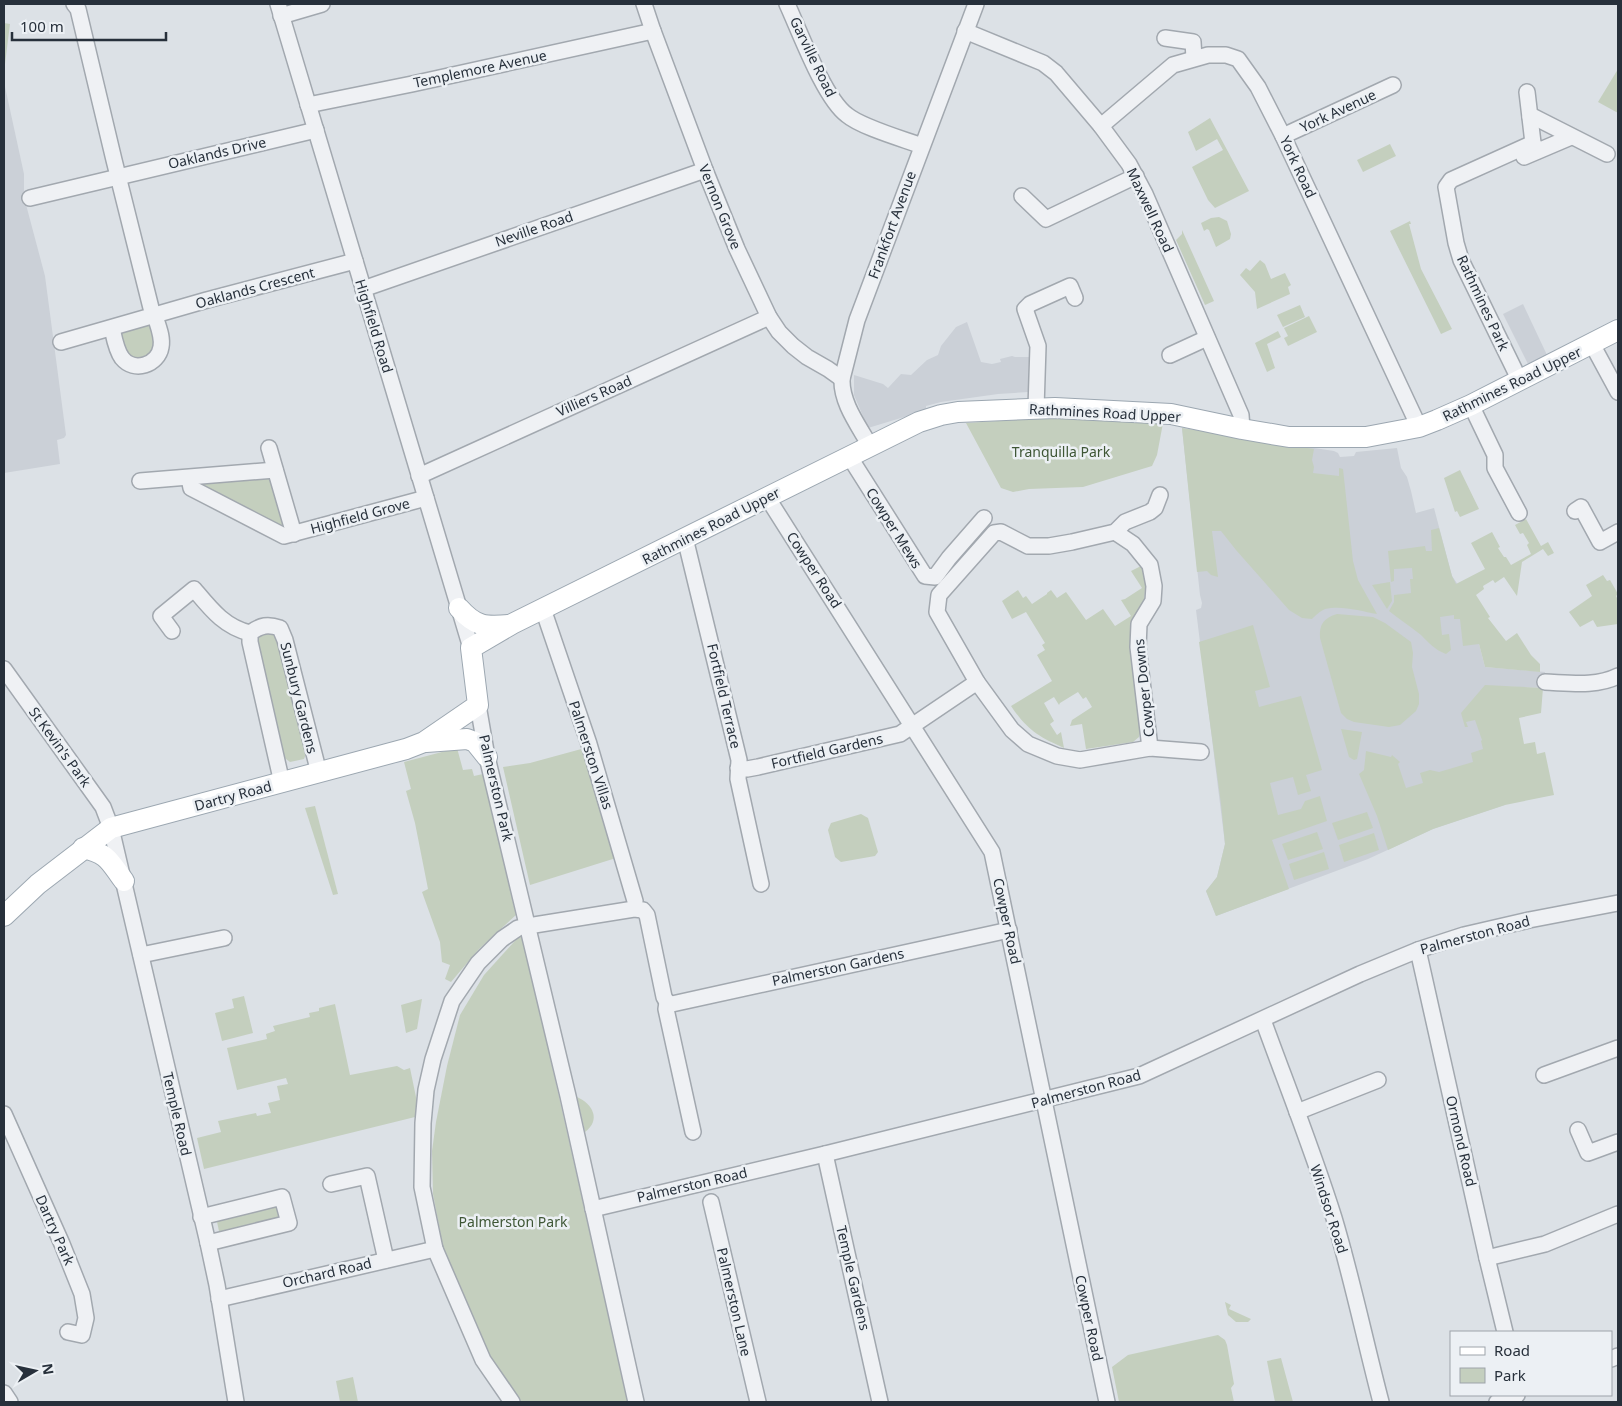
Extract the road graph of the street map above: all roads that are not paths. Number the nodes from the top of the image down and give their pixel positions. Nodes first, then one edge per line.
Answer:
1 (74, 4) edge
2 (322, 4) edge
3 (644, 4) edge
4 (788, 4) edge
5 (976, 4) edge
6 (279, 10) edge
7 (652, 31) junction
8 (965, 31) junction
9 (1165, 38) dead end
10 (1194, 58) junction
11 (1393, 85) dead end
12 (1527, 92) dead end
13 (308, 104) junction
14 (1530, 118) junction
15 (1101, 126) junction
16 (316, 130) junction
17 (1283, 136) junction
18 (1571, 137) junction
19 (922, 146) junction
20 (1535, 147) junction
21 (1607, 154) dead end
22 (705, 170) junction
23 (119, 176) junction
24 (1136, 176) junction
25 (1022, 196) dead end
26 (30, 198) dead end
27 (355, 261) junction
28 (363, 289) junction
29 (1075, 298) dead end
30 (153, 312) junction
31 (769, 317) junction
32 (112, 328) junction
33 (1618, 330) edge
34 (1207, 338) junction
35 (61, 342) dead end
36 (1592, 344) junction
37 (1170, 355) dead end
38 (842, 380) junction
39 (1520, 381) junction
40 (1618, 392) edge
41 (1471, 405) junction
42 (1036, 408) junction
43 (1419, 427) junction
44 (1242, 429) junction
45 (870, 446) junction
46 (269, 448) dead end
47 (849, 456) junction
48 (275, 470) junction
49 (419, 476) junction
50 (189, 478) junction
51 (140, 481) dead end
52 (1160, 495) dead end
53 (767, 497) junction
54 (426, 498) junction
55 (1575, 511) dead end
56 (1519, 514) dead end
57 (984, 518) dead end
58 (1114, 532) junction
59 (1618, 532) edge
60 (294, 534) junction
61 (685, 538) junction
62 (459, 608) junction
63 (543, 610) junction
64 (512, 624) junction
65 (172, 631) dead end
66 (250, 633) junction
67 (471, 648) junction
68 (4, 669) edge
69 (1618, 676) edge
70 (977, 682) junction
71 (1545, 682) dead end
72 (478, 705) junction
73 (913, 725) junction
74 (424, 742) junction
75 (1150, 748) junction
76 (1201, 752) dead end
77 (488, 757) junction
78 (738, 768) junction
79 (319, 773) junction
80 (282, 783) junction
81 (111, 828) junction
82 (83, 848) junction
83 (124, 881) junction
84 (761, 884) dead end
85 (635, 901) dead end
86 (1618, 903) edge
87 (4, 916) edge
88 (528, 926) junction
89 (1009, 930) junction
90 (224, 938) dead end
91 (1418, 950) junction
92 (141, 955) junction
93 (667, 1002) junction
94 (1263, 1020) junction
95 (1618, 1048) edge
96 (1544, 1075) dead end
97 (1378, 1080) dead end
98 (1043, 1100) junction
99 (1297, 1112) junction
100 (4, 1114) edge
101 (1578, 1130) dead end
102 (693, 1132) dead end
103 (1618, 1142) edge
104 (825, 1154) junction
105 (331, 1184) dead end
106 (711, 1202) dead end
107 (593, 1209) junction
108 (1618, 1214) edge
109 (202, 1217) junction
110 (208, 1244) junction
111 (435, 1249) junction
112 (1487, 1258) junction
113 (386, 1260) junction
114 (219, 1299) junction
115 (1505, 1331) edge
116 (68, 1332) dead end
117 (4, 1393) edge
118 (1514, 1396) edge
119 (10, 1402) edge
120 (236, 1402) edge
121 (512, 1402) edge
122 (636, 1402) edge
123 (758, 1402) edge
124 (880, 1402) edge
125 (1107, 1402) edge
126 (1381, 1402) edge
127 (1497, 1402) edge

1 - 23 street
2 - 6 street
3 - 7 street, Vernon Grove
4 - 19 street, Garville Road
5 - 8 street, Frankfort Avenue
6 - 13 street, Highfield Road
7 - 13 street, Templemore Avenue
7 - 22 street, Vernon Grove
8 - 15 street, Maxwell Road
8 - 19 street, Frankfort Avenue
9 - 10 street
10 - 15 street, York Road
10 - 17 street, York Road
11 - 17 street, York Avenue
12 - 14 street
13 - 16 street, Highfield Road
14 - 18 street
14 - 20 street
15 - 24 street, Maxwell Road
16 - 23 street, Oaklands Drive
16 - 27 street, Highfield Road
17 - 43 street, York Road
18 - 20 street, Rathmines Park
18 - 21 street
19 - 38 street, Frankfort Avenue
20 - 39 street, Rathmines Park
22 - 28 street, Neville Road
22 - 31 street, Vernon Grove
23 - 26 street, Oaklands Drive
23 - 30 street
24 - 25 street
24 - 34 street, Maxwell Road
27 - 28 street, Highfield Road
27 - 30 street, Oaklands Crescent
28 - 49 street, Highfield Road
29 - 42 street
30 - 32 street, Oaklands Crescent
30 - 32 street
31 - 38 street, Vernon Grove
31 - 49 street, Villiers Road
32 - 35 street, Oaklands Crescent
33 - 36 main road, Rathmines Road Upper
34 - 37 street
34 - 44 street, Maxwell Road
36 - 39 main road, Rathmines Road Upper
36 - 40 street
38 - 45 street, Frankfort Avenue
39 - 41 main road, Rathmines Road Upper
41 - 43 main road, Rathmines Road Upper
41 - 56 street
42 - 44 main road, Rathmines Road Upper
42 - 45 main road, Rathmines Road Upper
43 - 44 main road, Rathmines Road Upper
45 - 47 main road, Rathmines Road Upper
46 - 48 street, Highfield Grove
47 - 53 main road, Rathmines Road Upper
47 - 57 street, Cowper Mews
48 - 50 street
48 - 60 street, Highfield Grove
49 - 54 street, Highfield Road
50 - 51 street
50 - 60 street, Highfield Grove
52 - 58 street
53 - 61 main road, Rathmines Road Upper
53 - 73 street, Cowper Road
54 - 60 street, Highfield Grove
54 - 62 street, Highfield Road
55 - 59 street
58 - 70 street, Cowper Downs
58 - 75 street, Cowper Downs
61 - 63 main road, Rathmines Road Upper
61 - 78 street, Fortfield Terrace
62 - 64 main road
62 - 67 street, Highfield Road
63 - 64 main road, Rathmines Road Upper
63 - 85 street, Palmerston Villas
64 - 67 main road, Rathmines Road Upper
65 - 66 street
66 - 79 street, Sunbury Gardens
66 - 80 street
67 - 72 main road, Palmerston Park
68 - 81 street, St Kevin's Park
69 - 71 street
70 - 73 street
70 - 75 street, Cowper Downs
72 - 74 main road, Dartry Road
72 - 77 street, Palmerston Park
73 - 78 street, Fortfield Gardens
73 - 89 street, Cowper Road
74 - 77 main road
74 - 79 main road, Dartry Road
75 - 76 street, Cowper Downs
77 - 88 street, Palmerston Park
78 - 84 street, Fortfield Terrace
79 - 80 main road, Dartry Road
80 - 81 main road, Dartry Road
81 - 82 main road, Dartry Road
81 - 83 street, Temple Road
82 - 83 main road
82 - 87 main road, Dartry Road
83 - 92 street, Temple Road
86 - 91 street, Palmerston Road
88 - 93 street
88 - 107 street, Palmerston Park
88 - 111 street
89 - 93 street, Palmerston Gardens
89 - 98 street, Cowper Road
90 - 92 street
91 - 94 street, Palmerston Road
91 - 112 street, Ormond Road
92 - 109 street, Temple Road
93 - 102 street
94 - 98 street, Palmerston Road
94 - 99 street, Windsor Road
95 - 96 street
97 - 99 street
98 - 104 street, Palmerston Road
98 - 125 street, Cowper Road
99 - 126 street, Windsor Road
100 - 116 street, Dartry Park
101 - 103 street
104 - 107 street, Palmerston Road
104 - 124 street, Temple Gardens
105 - 113 street
106 - 123 street, Palmerston Lane
107 - 122 street, Palmerston Park
108 - 112 street
109 - 110 street, Temple Road
109 - 110 street
110 - 114 street, Temple Road
111 - 113 street, Orchard Road
111 - 121 street
112 - 115 street, Ormond Road
113 - 114 street, Orchard Road
114 - 120 street, Temple Road
117 - 119 street
118 - 127 street

